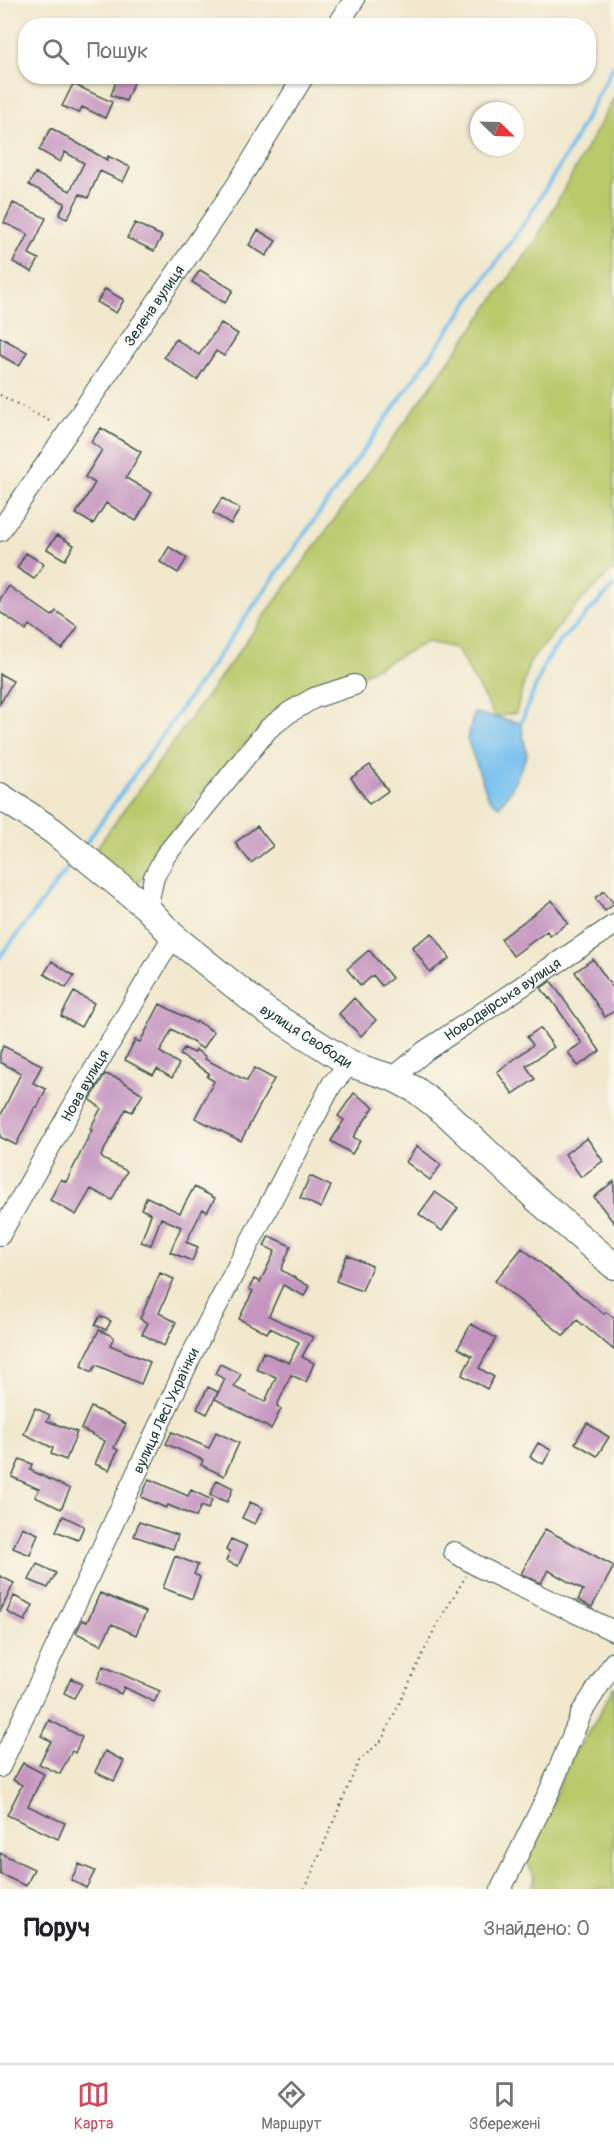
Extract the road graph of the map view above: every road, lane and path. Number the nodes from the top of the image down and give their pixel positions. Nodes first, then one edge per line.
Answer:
1 (354, 0) edge
2 (342, 18) edge
3 (299, 84) edge
4 (0, 395) edge
5 (69, 431) junction
6 (0, 531) edge
7 (354, 685) dead end
8 (0, 796) edge
9 (147, 908) junction
10 (614, 925) edge
11 (173, 936) junction
12 (350, 1064) junction
13 (393, 1078) junction
14 (0, 1235) edge
15 (614, 1266) edge
16 (454, 1552) dead end
17 (473, 1563) junction
18 (614, 1631) edge
19 (614, 1662) edge
20 (0, 1767) edge
21 (305, 1889) edge
22 (501, 1889) edge

1 - 2 street
3 - 5 street, Зелена вулиця
4 - 5 path
5 - 6 street, Зелена вулиця
7 - 9 street
8 - 9 main road, вулиця Свободи
9 - 11 main road, вулиця Свободи
10 - 13 street, Новодвірська вулиця
11 - 12 main road, вулиця Свободи
11 - 14 street, Нова вулиця
12 - 13 main road, вулиця Свободи
12 - 20 street, вулиця Лесі Українки
13 - 15 main road, вулиця Свободи
16 - 17 street
17 - 18 street
17 - 21 path
19 - 22 street

